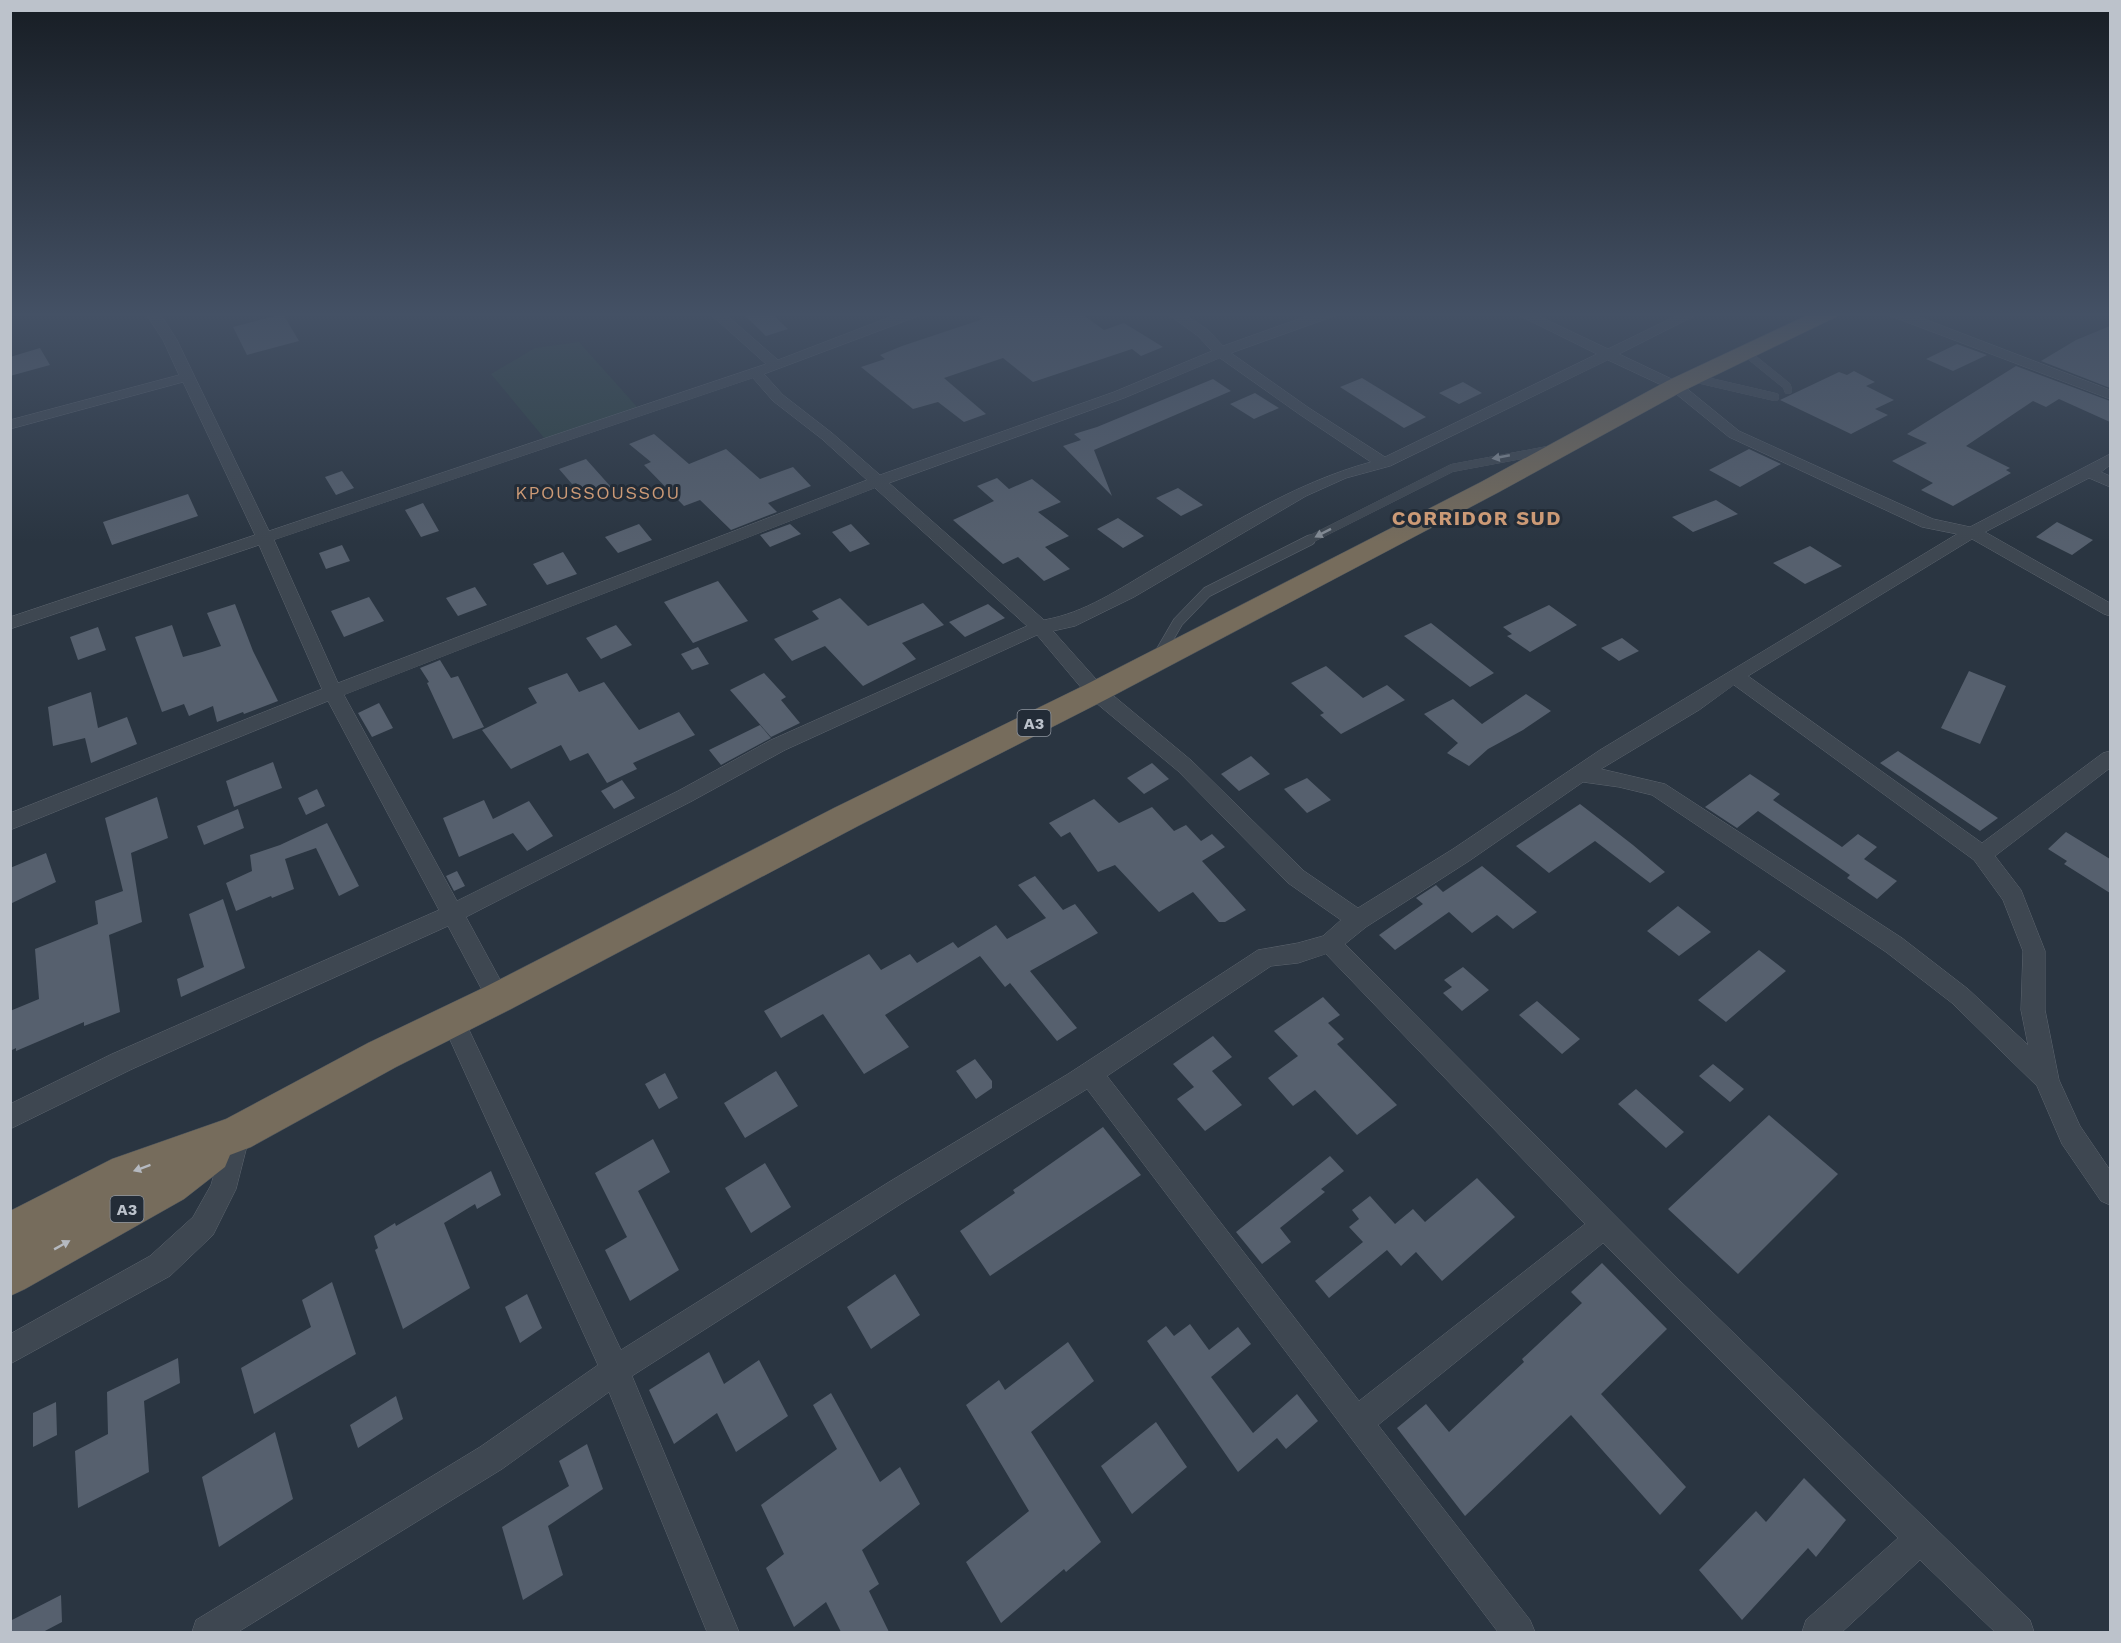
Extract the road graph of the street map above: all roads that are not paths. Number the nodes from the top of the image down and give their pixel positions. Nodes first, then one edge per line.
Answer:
1 (145, 389) edge
2 (194, 389) edge
3 (706, 389) edge
4 (770, 389) edge
5 (1134, 389) edge
6 (1273, 389) edge
7 (1537, 389) edge
8 (1671, 389) edge
9 (1690, 389) edge
10 (1722, 389) edge
11 (2093, 389) edge
12 (2110, 395) edge
13 (1775, 397) dead end
14 (10, 425) edge
15 (2110, 459) edge
16 (1384, 463) junction
17 (2100, 477) edge
18 (876, 482) junction
19 (1972, 532) junction
20 (266, 539) junction
21 (2110, 610) edge
22 (10, 623) edge
23 (1040, 627) junction
24 (1734, 676) junction
25 (333, 692) junction
26 (1096, 692) junction
27 (2110, 758) edge
28 (1580, 774) junction
29 (10, 822) edge
30 (1982, 854) junction
31 (453, 913) junction
32 (1358, 920) junction
33 (1330, 943) junction
34 (498, 998) junction
35 (453, 1020) junction
36 (1090, 1074) junction
37 (2047, 1080) junction
38 (10, 1117) edge
39 (237, 1134) junction
40 (2110, 1192) edge
41 (1603, 1226) junction
42 (10, 1234) edge
43 (10, 1274) edge
44 (10, 1350) edge
45 (615, 1370) junction
46 (1357, 1422) junction
47 (1920, 1539) junction
48 (208, 1632) edge
49 (723, 1632) edge
50 (1518, 1632) edge
51 (1818, 1632) edge
52 (2018, 1632) edge

1 - 14 street
2 - 20 street
3 - 20 street
4 - 18 street
5 - 18 street
6 - 16 street
7 - 16 street
8 - 26 highway, A3
9 - 19 street
10 - 13 lane
11 - 12 street
15 - 17 street
16 - 23 street
17 - 19 street
18 - 23 street
18 - 25 street
19 - 21 street
19 - 24 street
20 - 22 street
20 - 25 street
23 - 26 street
23 - 31 street
24 - 28 street
24 - 30 street
25 - 29 street
25 - 31 street
26 - 32 street
26 - 34 highway, A3
27 - 30 street
28 - 32 street
28 - 37 street
30 - 37 street
31 - 34 street
31 - 38 street
32 - 33 street
33 - 36 street
33 - 41 street
34 - 35 highway, A3
35 - 39 highway, A3
35 - 45 street
36 - 45 street
36 - 46 street
37 - 40 street
39 -> 42 highway, A3
43 -> 39 highway, A3
39 - 44 street
41 - 46 street
41 - 47 street
45 - 48 street
45 - 49 street
46 - 50 street
47 - 51 street
47 - 52 street

